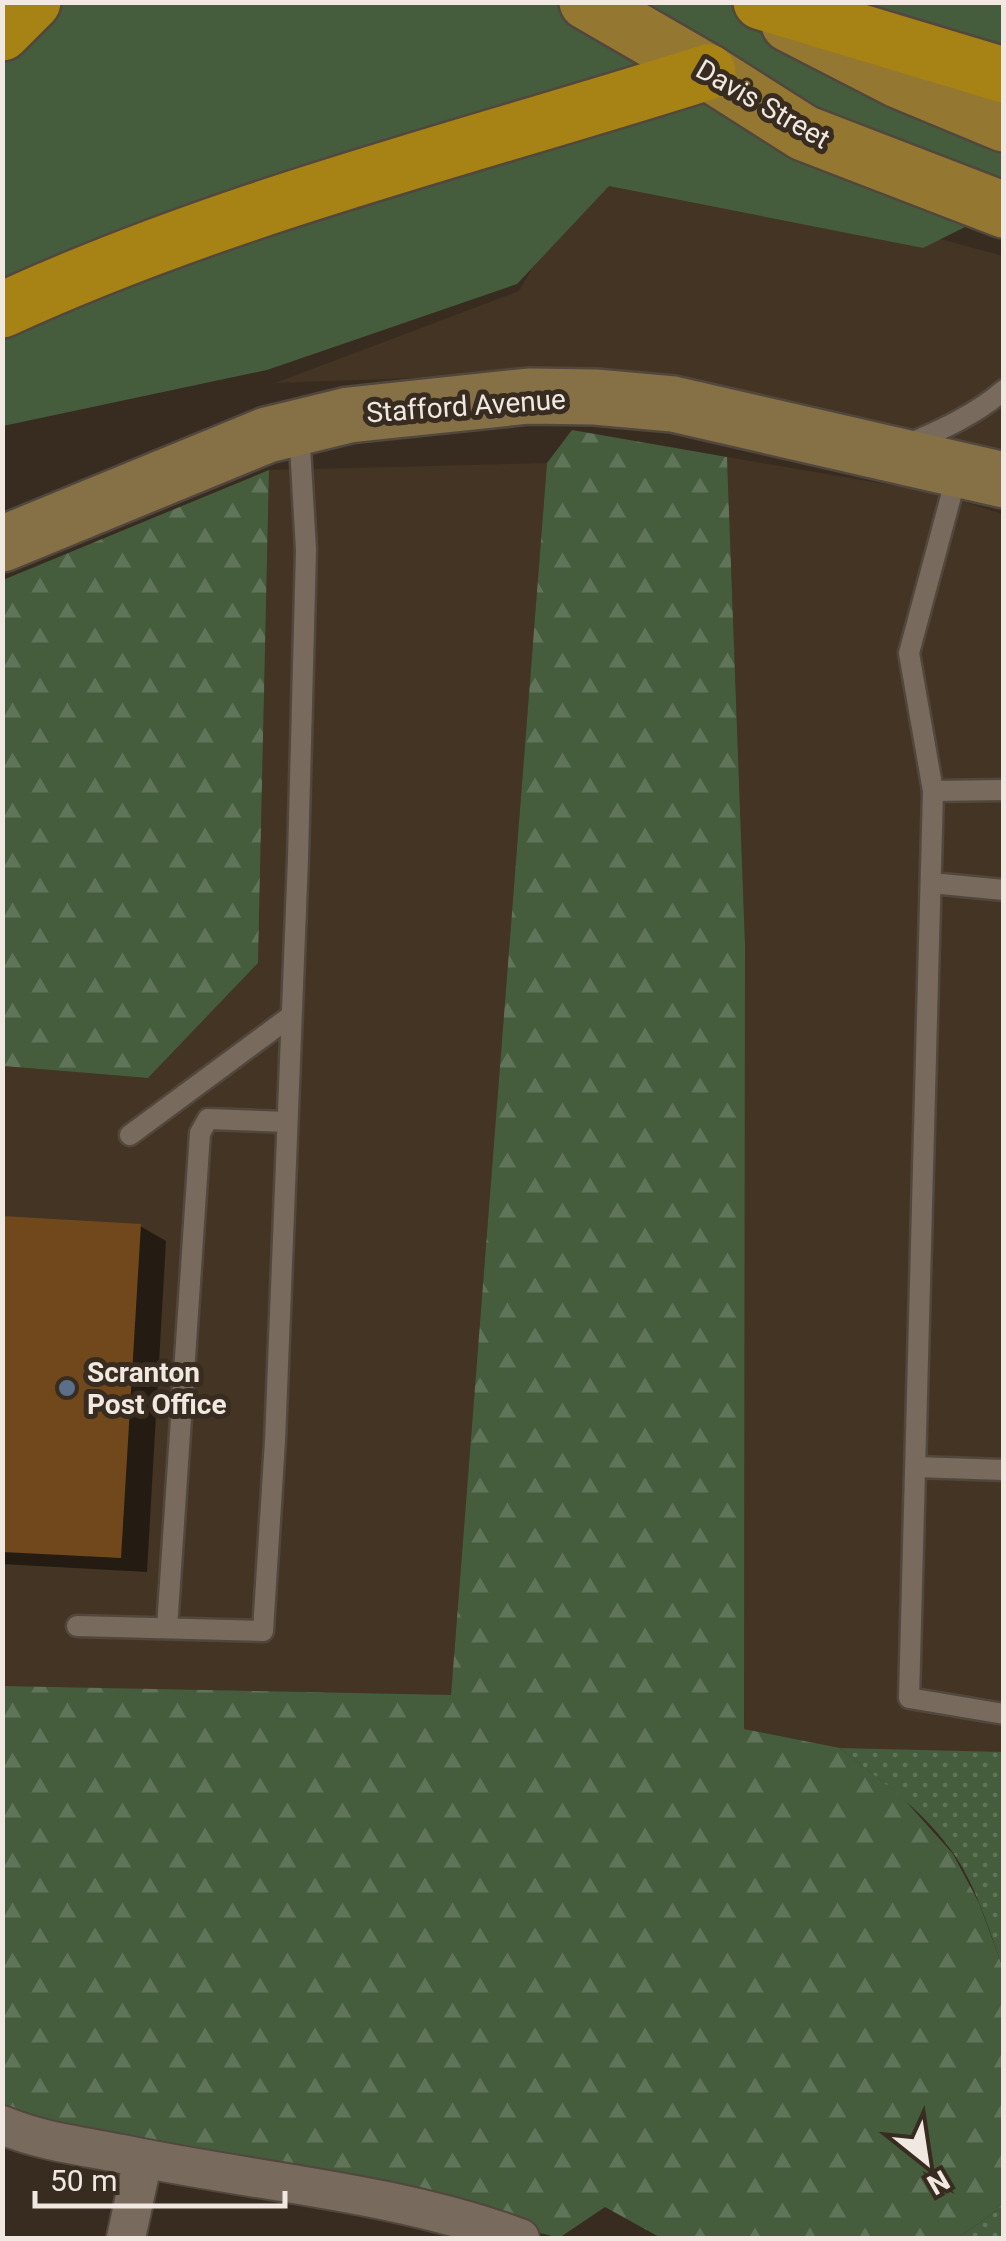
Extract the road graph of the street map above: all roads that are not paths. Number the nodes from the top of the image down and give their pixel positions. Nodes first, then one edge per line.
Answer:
1 (33, 2) edge
2 (587, 2) edge
3 (751, 2) edge
4 (761, 2) edge
5 (2, 33) edge
6 (708, 72) junction
7 (1004, 75) edge
8 (1004, 124) edge
9 (1004, 210) edge
10 (2, 310) edge
11 (1004, 390) edge
12 (299, 427) junction
13 (890, 452) junction
14 (981, 474) edge
15 (2, 544) edge
16 (1004, 790) edge
17 (933, 791) junction
18 (931, 883) junction
19 (1004, 890) edge
20 (292, 1016) junction
21 (287, 1122) junction
22 (130, 1135) dead end
23 (916, 1467) junction
24 (1004, 1470) edge
25 (77, 1626) dead end
26 (167, 1628) junction
27 (1004, 1714) edge
28 (2, 2125) edge
29 (142, 2159) junction
30 (126, 2238) edge
31 (520, 2238) edge

1 - 5 highway
2 - 6 main road, Davis Street
3 - 8 main road
4 - 7 highway
6 - 9 main road, Davis Street
6 - 10 highway
11 - 13 lane
12 - 13 street, Stafford Avenue
12 - 15 street, Stafford Avenue
12 - 20 lane
13 - 14 street, Stafford Avenue
14 - 17 lane
16 - 17 lane
17 - 18 lane
18 - 19 lane
18 - 23 lane
20 - 21 lane
20 - 22 lane
21 - 26 lane
21 - 26 lane
23 - 24 lane
23 - 27 lane
25 - 26 lane
28 - 29 street
29 - 30 street
29 - 31 street

